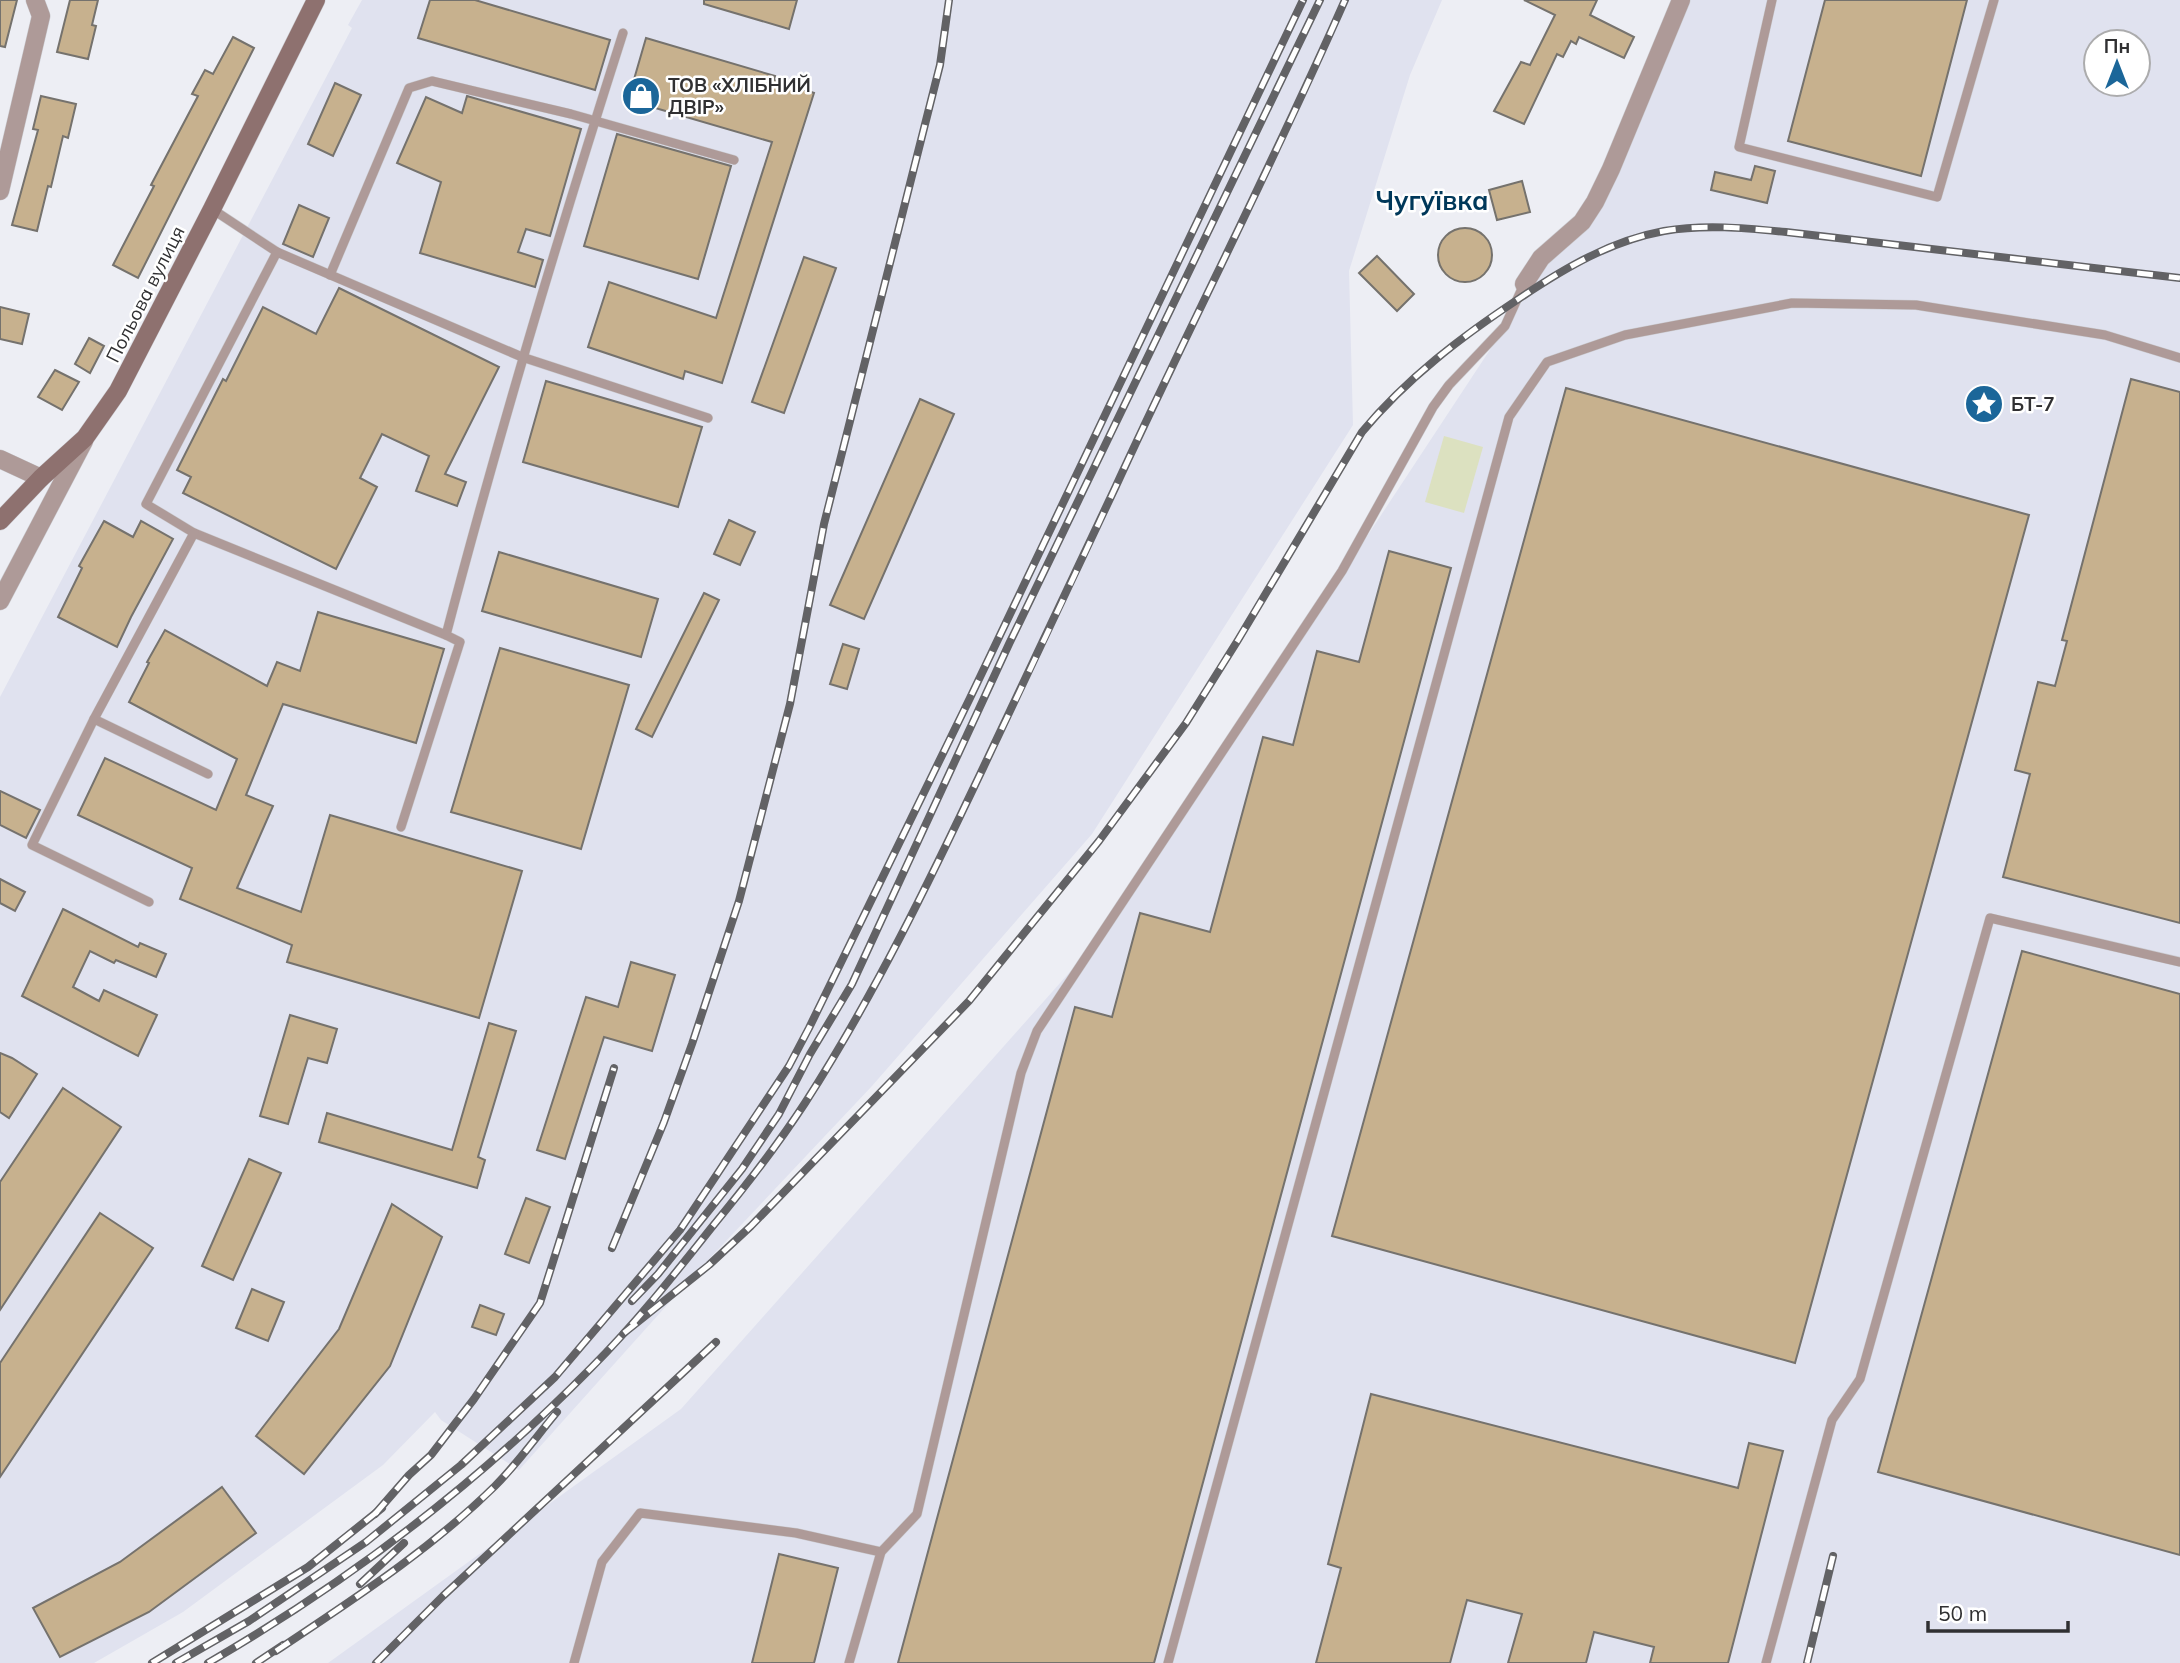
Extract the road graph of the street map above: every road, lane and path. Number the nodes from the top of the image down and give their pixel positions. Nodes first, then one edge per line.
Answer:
1 (35, 0) edge
2 (316, 0) edge
3 (1681, 0) edge
4 (1772, 0) edge
5 (1994, 0) edge
6 (623, 33) dead end
7 (595, 120) junction
8 (734, 160) dead end
9 (0, 191) edge
10 (212, 209) junction
11 (276, 252) junction
12 (330, 275) junction
13 (1524, 284) joint
14 (522, 357) junction
15 (2180, 358) edge
16 (708, 418) dead end
17 (85, 438) junction
18 (0, 459) edge
19 (41, 478) junction
20 (0, 521) edge
21 (194, 533) junction
22 (0, 601) edge
23 (446, 635) junction
24 (94, 719) junction
25 (208, 774) dead end
26 (401, 827) dead end
27 (149, 902) dead end
28 (2180, 962) edge
29 (881, 1552) junction
30 (574, 1663) edge
31 (849, 1663) edge
32 (1168, 1663) edge
33 (1766, 1663) edge

1 - 9 street
2 - 10 main road, Польова вулиця
3 - 13 street
4 - 5 lane
6 - 7 lane
7 - 8 lane
7 - 12 lane
7 - 14 lane
10 - 11 lane
10 - 17 main road, Польова вулиця
11 - 12 lane
11 - 21 lane
12 - 14 lane
13 - 29 lane
14 - 16 lane
14 - 23 lane
15 - 32 lane
17 - 19 main road
17 - 22 street, Польова вулиця
18 - 19 street
19 - 20 main road
21 - 23 lane
21 - 24 lane
23 - 26 lane
24 - 25 lane
24 - 27 lane
28 - 33 lane
29 - 30 lane
29 - 31 lane

